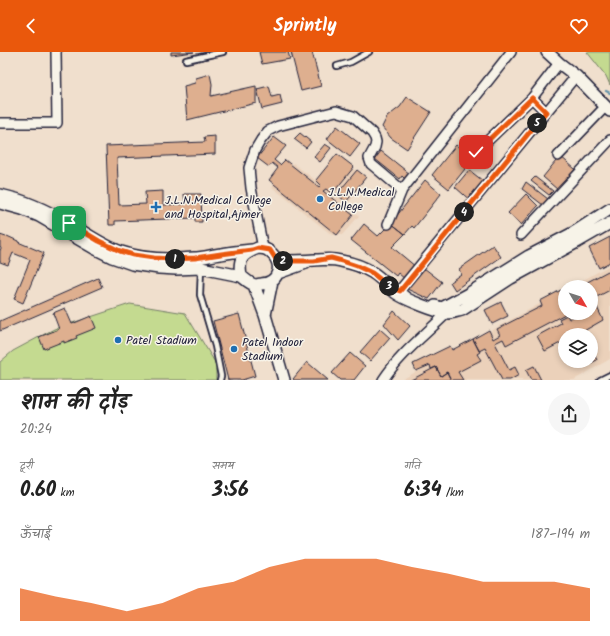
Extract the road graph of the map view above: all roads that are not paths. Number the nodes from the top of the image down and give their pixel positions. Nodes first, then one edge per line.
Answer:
1 (56, 52) edge
2 (223, 52) edge
3 (369, 52) edge
4 (511, 52) edge
5 (547, 52) edge
6 (186, 60) dead end
7 (559, 63) junction
8 (337, 66) dead end
9 (576, 76) junction
10 (532, 98) junction
11 (608, 108) edge
12 (546, 112) junction
13 (0, 123) edge
14 (610, 140) edge
15 (476, 152) dead end
16 (558, 156) dead end
17 (402, 190) junction
18 (0, 195) edge
19 (0, 203) edge
20 (610, 210) edge
21 (610, 223) edge
22 (388, 224) dead end
23 (521, 235) dead end
24 (575, 238) junction
25 (263, 248) junction
26 (252, 250) junction
27 (277, 261) junction
28 (314, 261) junction
29 (201, 268) junction
30 (508, 274) junction
31 (241, 276) junction
32 (275, 277) junction
33 (254, 285) junction
34 (395, 289) junction
35 (447, 313) junction
36 (265, 315) junction
37 (610, 375) edge
38 (220, 380) edge
39 (284, 380) edge
40 (383, 380) edge
41 (600, 380) edge

1 - 13 street
2 - 6 lane
3 - 8 lane
4 - 17 street
5 - 7 street
7 - 9 street
7 - 10 street
9 - 11 street
9 - 12 street
10 - 12 street
10 - 15 street
11 - 16 street
12 - 34 street
14 - 23 street
17 - 22 street
17 - 25 street
18 - 26 street
19 - 29 street
20 - 24 street
21 - 24 street
24 - 30 street
25 - 26 street
25 - 27 street
26 - 31 street
27 - 28 street
27 - 32 street
28 - 32 street
28 - 34 street
29 - 31 street
29 - 38 lane
30 - 34 street
30 - 35 street
31 - 33 street
32 - 33 street
32 - 36 street
33 - 36 street
34 - 35 street
35 - 40 street
36 - 39 street
37 - 41 lane

